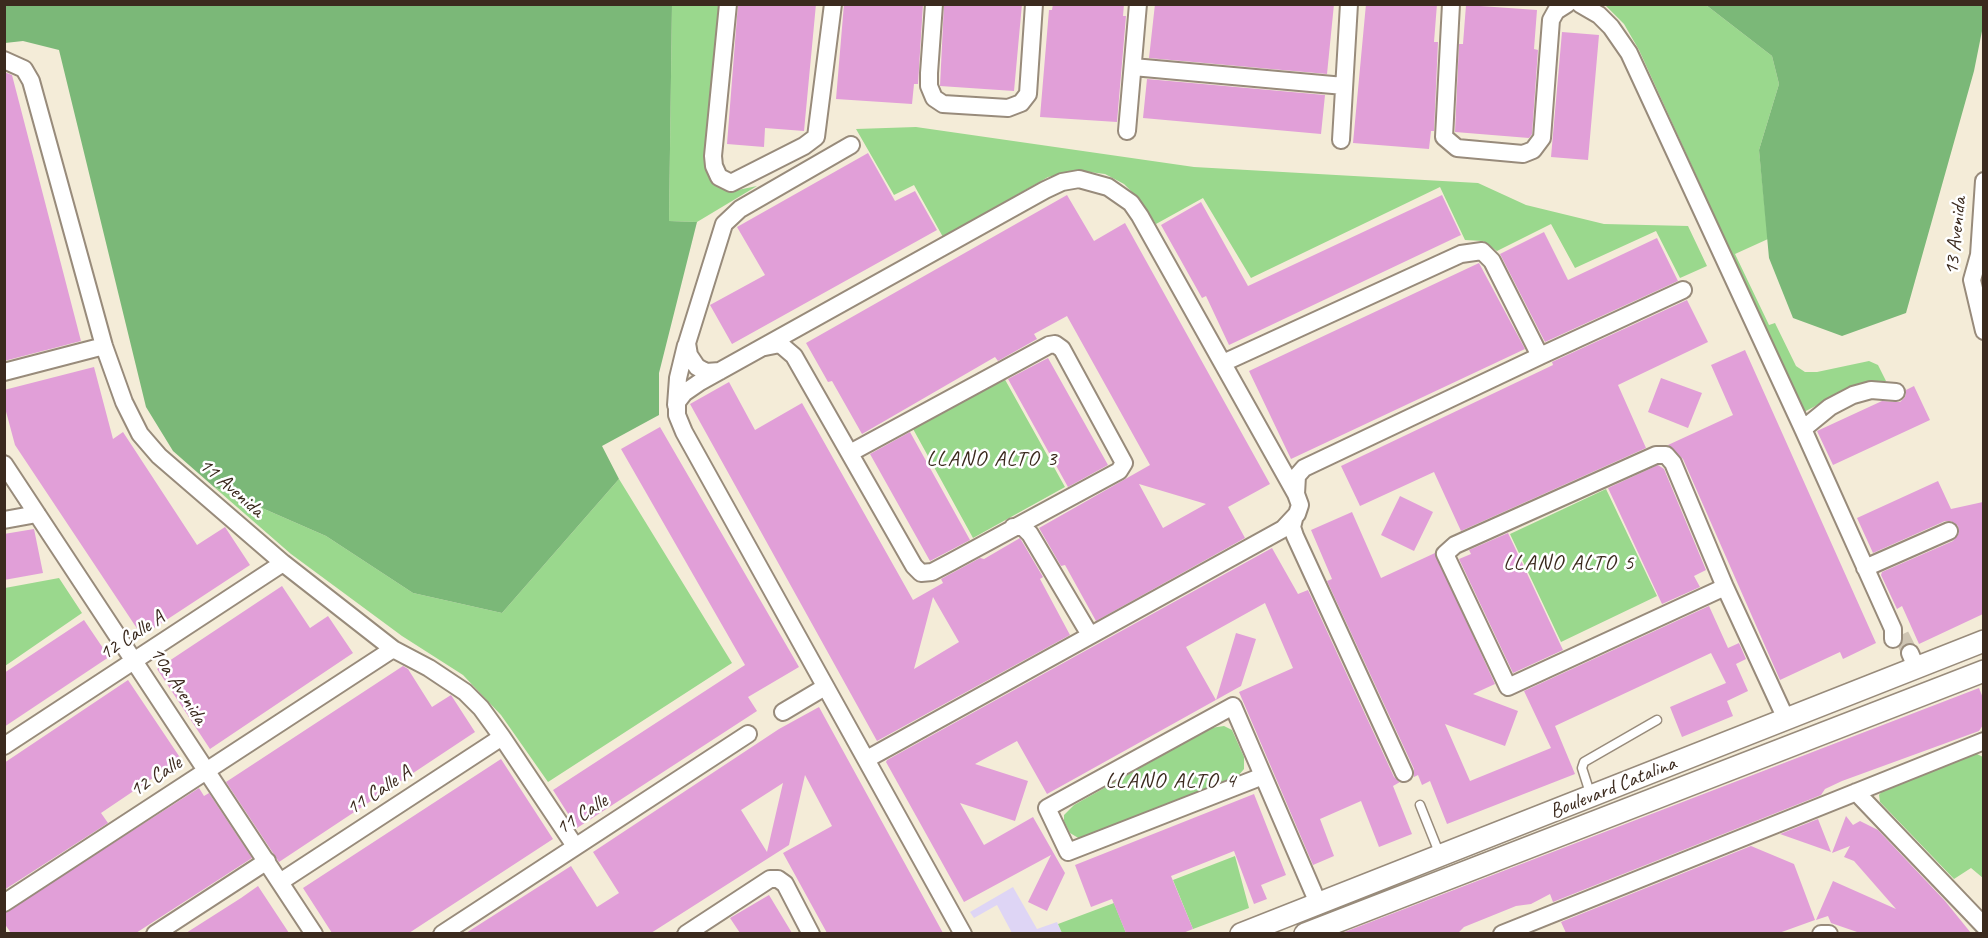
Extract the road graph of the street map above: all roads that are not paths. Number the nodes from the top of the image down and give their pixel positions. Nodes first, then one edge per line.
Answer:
1 (728, 4) edge
2 (833, 4) edge
3 (934, 4) edge
4 (1034, 4) edge
5 (1138, 4) edge
6 (1349, 4) edge
7 (1450, 4) edge
8 (1567, 4) edge
9 (1580, 4) edge
10 (9, 61) edge
11 (1133, 67) junction
12 (1344, 86) junction
13 (1127, 131) dead end
14 (1341, 140) dead end
15 (851, 146) dead end
16 (1983, 181) edge
17 (1981, 254) edge
18 (1683, 290) dead end
19 (1983, 331) edge
20 (687, 343) junction
21 (104, 346) junction
22 (761, 348) junction
23 (1540, 356) junction
24 (1223, 363) junction
25 (720, 371) junction
26 (4, 372) edge
27 (1896, 392) dead end
28 (676, 409) junction
29 (1803, 429) junction
30 (850, 453) junction
31 (4, 464) edge
32 (1296, 495) junction
33 (37, 514) junction
34 (1294, 519) junction
35 (4, 520) edge
36 (1013, 528) junction
37 (1949, 531) dead end
38 (283, 562) junction
39 (1866, 568) junction
40 (1725, 587) junction
41 (1090, 635) junction
42 (1895, 635) tunnel mouth
43 (1983, 641) edge
44 (393, 649) junction
45 (135, 661) junction
46 (1983, 671) edge
47 (825, 687) junction
48 (783, 712) dead end
49 (1786, 719) junction
50 (1658, 720) dead end
51 (748, 734) dead end
52 (502, 737) junction
53 (1983, 741) edge
54 (4, 746) edge
55 (867, 759) junction
56 (207, 771) junction
57 (1404, 773) dead end
58 (1263, 776) junction
59 (1856, 792) junction
60 (1591, 796) junction
61 (1420, 805) dead end
62 (575, 846) junction
63 (1441, 856) junction
64 (267, 861) junction
65 (280, 882) junction
66 (4, 903) edge
67 (1318, 903) junction
68 (1983, 926) edge
69 (1528, 930) edge
70 (155, 933) edge
71 (314, 933) edge
72 (442, 933) edge
73 (686, 933) edge
74 (811, 933) edge
75 (963, 933) edge
76 (1241, 933) edge
77 (1305, 933) edge
78 (1502, 933) edge
79 (1821, 933) edge
80 (1829, 933) edge

1 - 2 street
3 - 4 street
5 - 11 street
6 - 12 street
7 - 8 street
9 - 29 street
10 - 21 street, 11 Avenida
11 - 12 street
11 - 13 street
12 - 14 street
15 - 20 street
16 - 17 street, 13 Avenida
17 - 19 street, 13 Avenida
18 - 23 street
20 - 25 street
20 - 28 street
21 - 26 street
21 - 38 street, 11 Avenida
22 - 24 street
22 - 25 street
22 - 30 street
23 - 24 street
23 - 32 street
24 - 32 street
25 - 28 street
27 - 29 street
28 - 47 street
29 - 39 street
30 - 36 street
30 - 36 street
31 - 33 street, 10a Avenida
32 - 34 street
33 - 35 street
33 - 45 street, 10a Avenida
34 - 41 street
34 - 57 street
36 - 41 street
37 - 39 street
38 - 44 street, 11 Avenida
38 - 45 street, 12 Calle A
39 - 42 street
40 - 40 street
40 - 49 street
41 - 55 street
43 - 49 street, Boulevard Catalina
44 - 52 street, 11 Avenida
44 - 56 street, 12 Calle
45 - 54 street, 12 Calle A
45 - 56 street, 10a Avenida
46 - 77 street, Boulevard Catalina
47 - 48 street
47 - 55 street
49 - 60 street, Boulevard Catalina
50 - 60 lane
51 - 62 street, 11 Calle
52 - 62 street, 11 Avenida
52 - 65 street, 11 Calle A
53 - 59 street
55 - 75 street
56 - 64 street, 10a Avenida
56 - 66 street, 12 Calle
58 - 58 street
58 - 67 street
59 - 68 street
59 - 69 street
60 - 63 street, Boulevard Catalina
61 - 63 lane
62 - 72 street, 11 Calle
63 - 67 street, Boulevard Catalina
64 - 65 street, 10a Avenida
64 - 70 street
65 - 71 street, 10a Avenida
67 - 76 street, Boulevard Catalina
69 - 78 street
73 - 74 street
79 - 80 street

